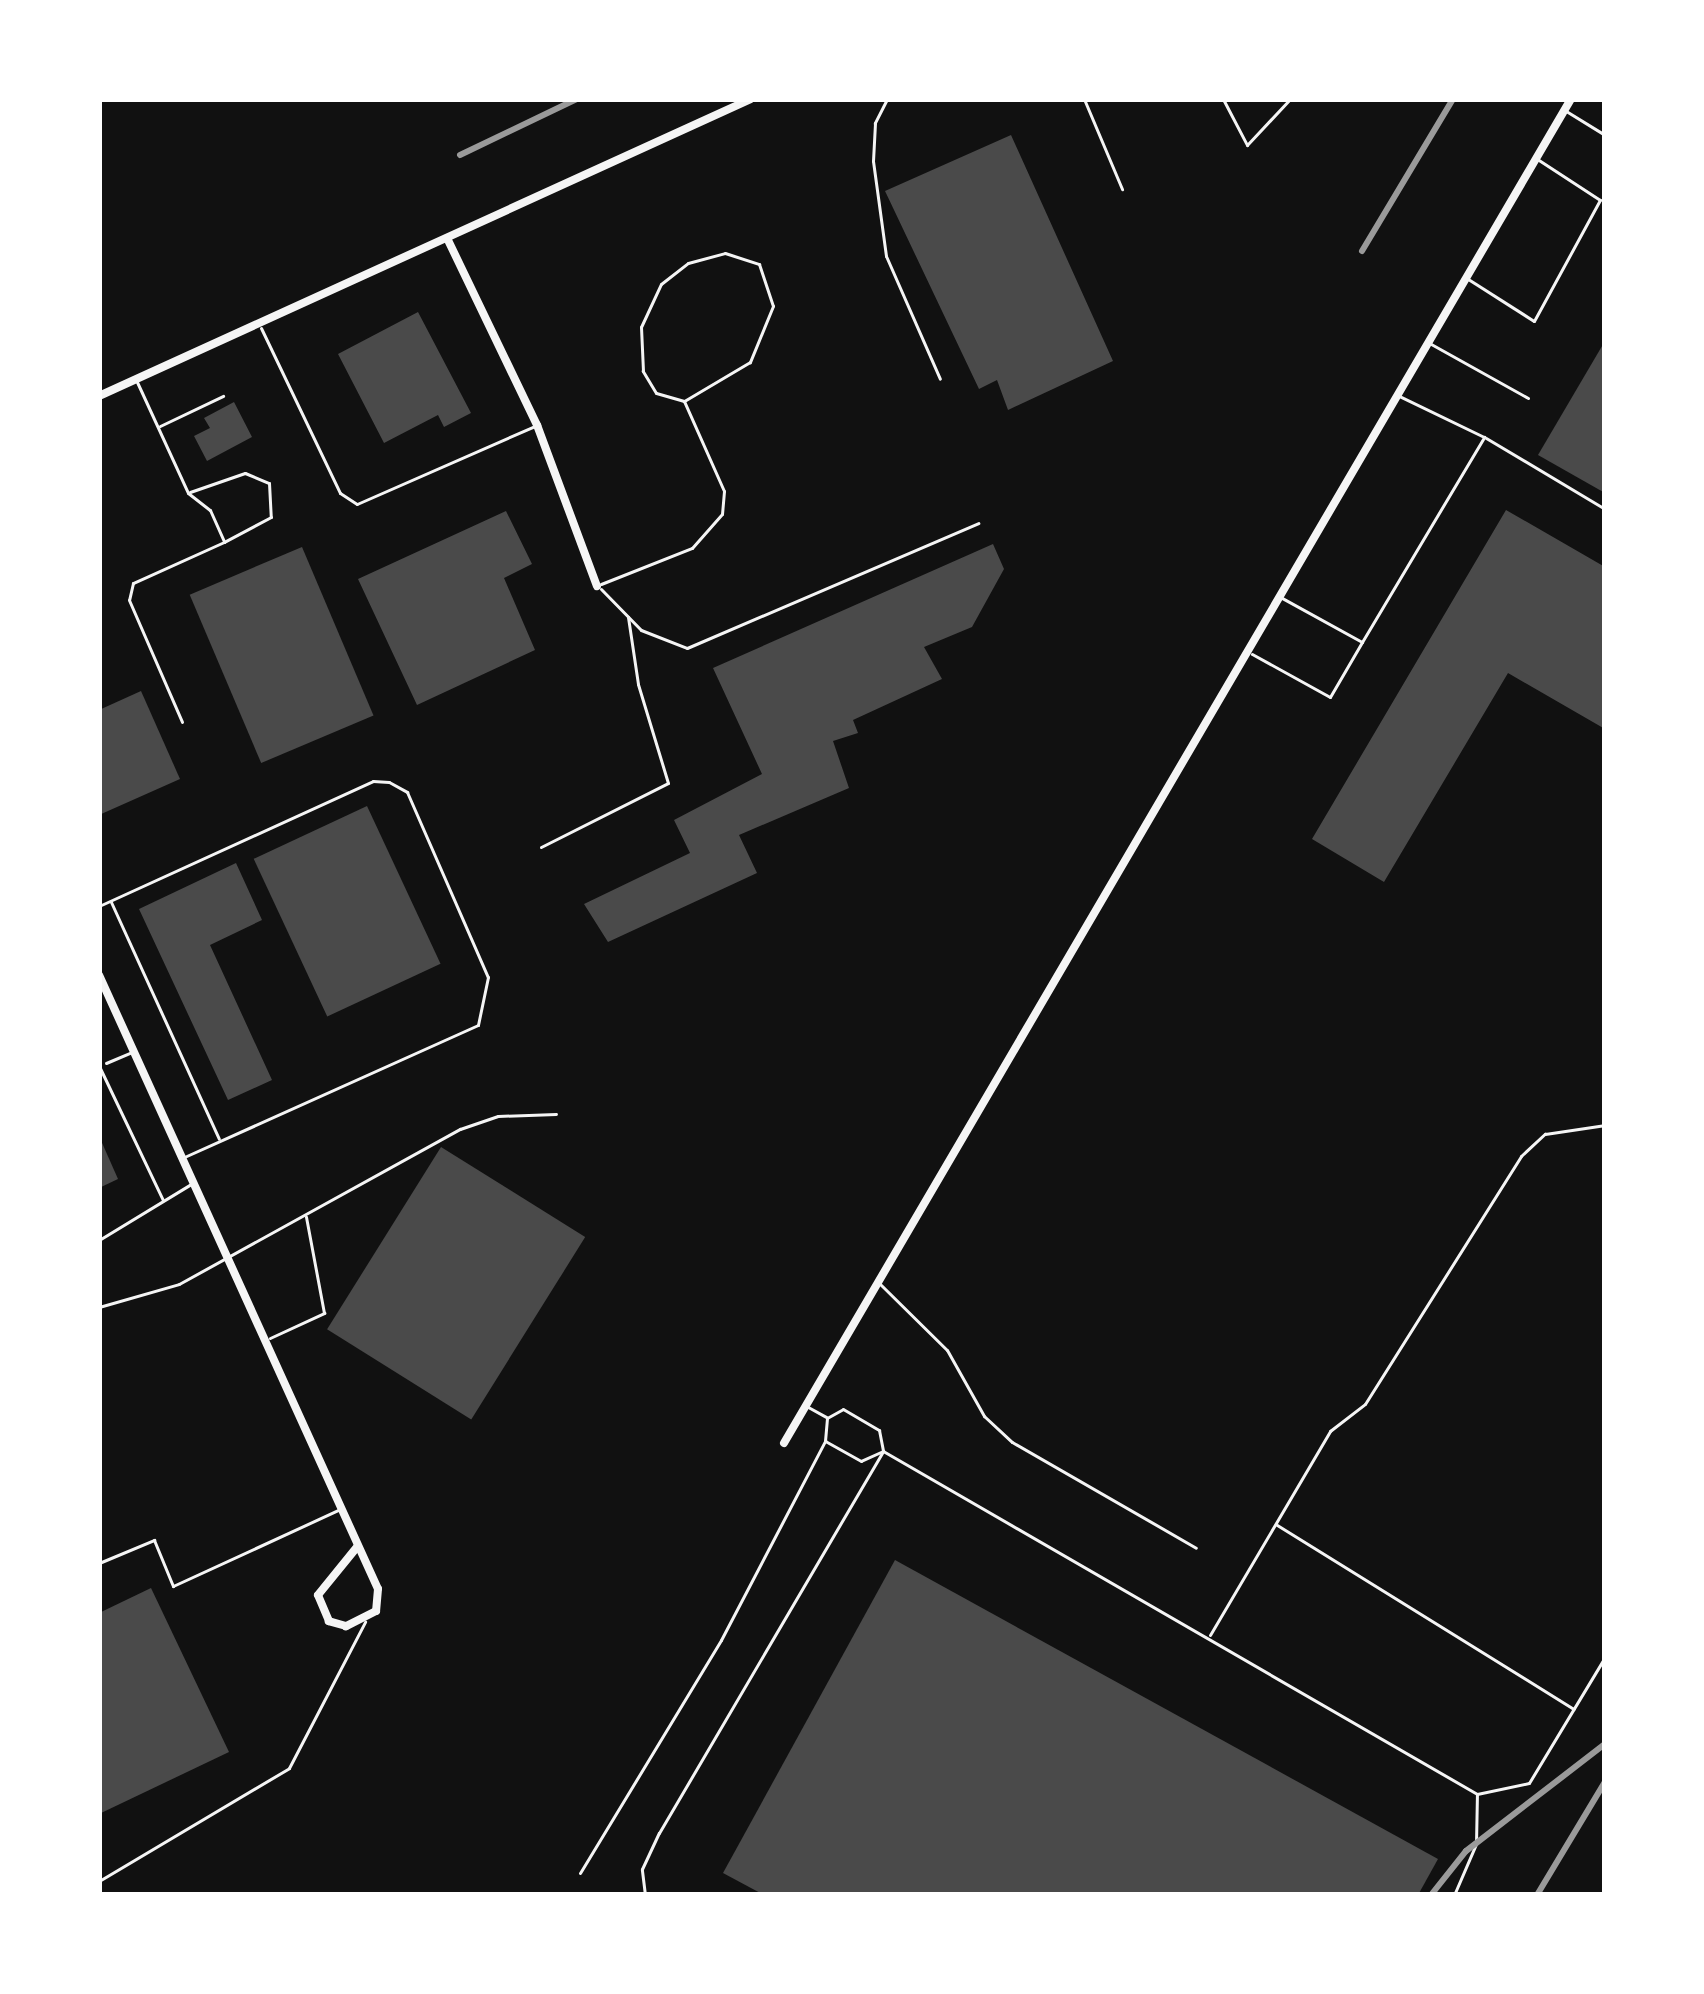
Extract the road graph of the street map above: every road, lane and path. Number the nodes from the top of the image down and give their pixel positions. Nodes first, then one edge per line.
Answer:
1 (751, 99) edge
2 (887, 99) edge
3 (946, 99) edge
4 (1009, 99) edge
5 (1084, 99) edge
6 (1223, 99) edge
7 (1290, 99) edge
8 (1570, 99) edge
9 (1564, 110) junction
10 (1605, 135) edge
11 (1536, 158) junction
12 (1122, 189) dead end
13 (447, 238) junction
14 (1467, 278) junction
15 (260, 324) junction
16 (1430, 343) junction
17 (940, 379) dead end
18 (136, 380) junction
19 (99, 396) edge
20 (223, 396) dead end
21 (1399, 396) junction
22 (1528, 398) dead end
23 (683, 401) junction
24 (537, 425) junction
25 (158, 427) junction
26 (1484, 437) junction
27 (188, 493) junction
28 (1605, 509) edge
29 (978, 523) dead end
30 (224, 542) junction
31 (597, 586) junction
32 (1281, 597) junction
33 (628, 615) junction
34 (1362, 642) junction
35 (1248, 652) junction
36 (182, 722) dead end
37 (541, 847) dead end
38 (111, 901) junction
39 (99, 906) edge
40 (99, 975) edge
41 (134, 1051) junction
42 (101, 1065) edge
43 (556, 1114) dead end
44 (1605, 1125) edge
45 (220, 1140) junction
46 (182, 1157) junction
47 (193, 1183) junction
48 (163, 1200) junction
49 (306, 1215) junction
50 (99, 1240) edge
51 (227, 1259) junction
52 (878, 1282) junction
53 (99, 1307) edge
54 (264, 1340) junction
55 (806, 1405) junction
56 (827, 1418) junction
57 (825, 1441) junction
58 (784, 1443) dead end
59 (883, 1451) junction
60 (340, 1509) junction
61 (1276, 1524) junction
62 (357, 1547) junction
63 (1196, 1548) dead end
64 (99, 1563) edge
65 (365, 1622) junction
66 (1210, 1637) junction
67 (1605, 1658) edge
68 (1574, 1709) junction
69 (1477, 1794) junction
70 (580, 1874) dead end
71 (99, 1881) edge
72 (645, 1895) edge
73 (1454, 1895) edge

1 - 13 street
2 - 17 lane
3 - 4 lane
5 - 12 lane
6 - 7 lane
8 - 9 street
9 - 10 lane
9 - 11 street
11 - 14 street
11 - 14 lane
13 - 15 street
13 - 24 street
14 - 16 street
15 - 18 street
15 - 24 lane
16 - 21 street
16 - 22 lane
18 - 19 street
18 - 25 lane
20 - 25 lane
21 - 26 lane
21 - 32 street
23 - 23 lane
23 - 31 lane
24 - 31 street
25 - 27 lane
26 - 28 lane
26 - 34 lane
27 - 30 lane
27 - 30 lane
29 - 33 lane
30 - 36 lane
31 - 33 lane
32 - 34 lane
32 - 35 street
33 - 37 lane
34 - 35 lane
35 - 52 street
38 - 39 lane
38 - 45 lane
38 - 45 lane
40 - 41 street
41 - 42 lane
41 - 46 street
42 - 48 lane
43 - 49 lane
44 - 61 lane
45 - 46 lane
46 - 47 street
47 - 48 lane
47 - 51 street
48 - 50 lane
49 - 51 lane
49 - 54 lane
51 - 53 lane
51 - 54 street
52 - 55 street
52 - 63 lane
54 - 60 street
55 - 56 lane
55 - 58 street
56 - 57 lane
56 - 59 lane
57 - 59 lane
57 - 70 lane
59 - 66 lane
59 - 72 lane
60 - 62 street
60 - 64 lane
61 - 66 lane
61 - 68 lane
62 - 65 street
62 - 65 street
65 - 71 lane
66 - 69 lane
67 - 68 lane
68 - 69 lane
69 - 73 lane

